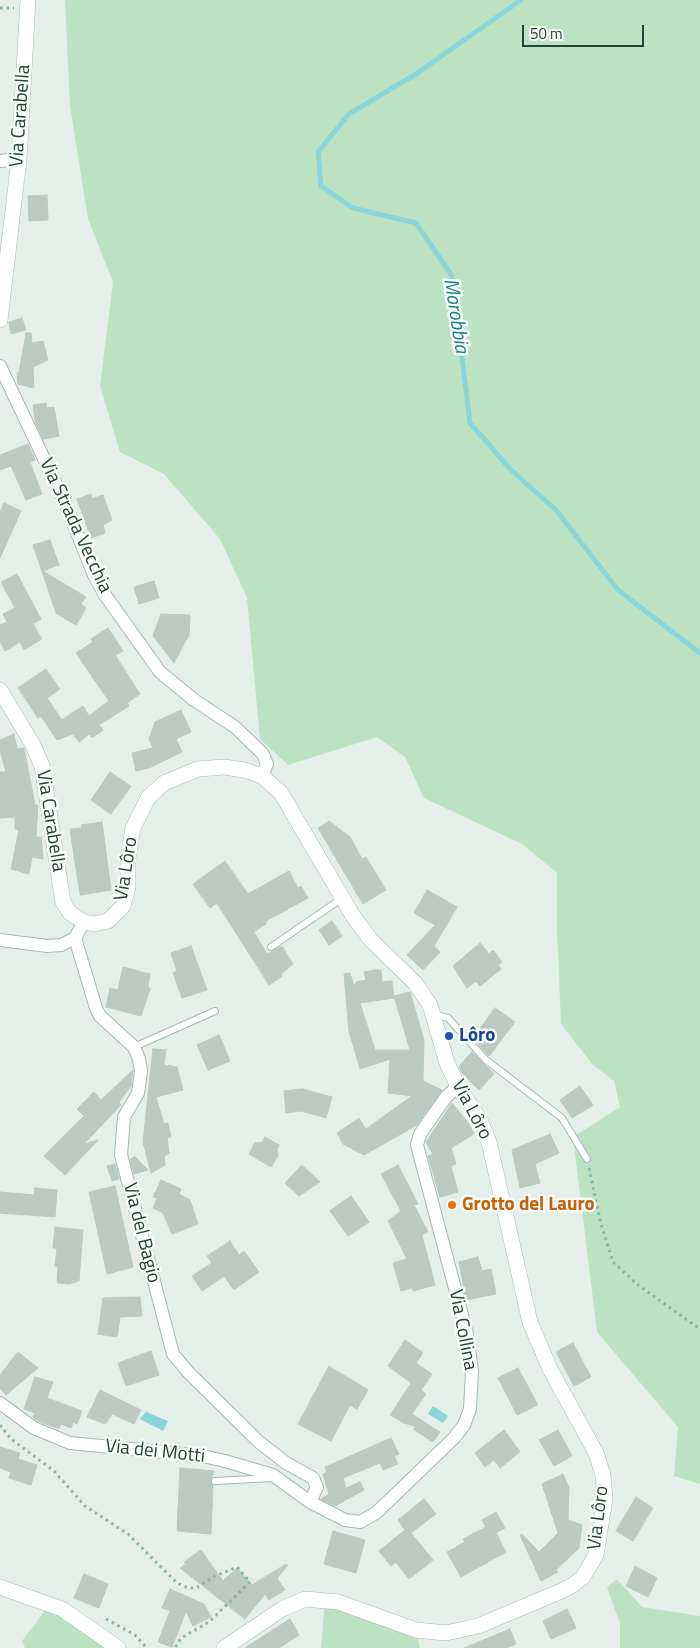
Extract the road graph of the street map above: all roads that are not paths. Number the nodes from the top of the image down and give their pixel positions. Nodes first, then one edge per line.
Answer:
1 (28, 0) edge
2 (19, 160) junction
3 (0, 161) edge
4 (0, 320) edge
5 (0, 366) edge
6 (0, 690) edge
7 (262, 776) junction
8 (342, 899) junction
9 (84, 922) junction
10 (75, 938) junction
11 (0, 940) edge
12 (271, 947) dead end
13 (215, 1011) dead end
14 (432, 1014) junction
15 (134, 1047) junction
16 (458, 1086) junction
17 (587, 1159) road end
18 (0, 1403) edge
19 (276, 1477) junction
20 (215, 1481) dead end
21 (310, 1502) junction
22 (0, 1587) edge
23 (118, 1648) edge
24 (224, 1648) edge

1 - 2 street, Via Carabella
2 - 3 street
2 - 4 street, Via Carabella
5 - 7 street, Via Strada Vecchia
6 - 9 street, Via Carabella
7 - 8 street, Via Lôro
7 - 9 street, Via Lôro
8 - 12 lane
8 - 14 street, Via Lôro
9 - 10 street
10 - 11 street
10 - 15 street
13 - 15 lane
14 - 16 street, Via Lôro
14 - 17 lane
15 - 21 street, Via del Bagio
16 - 21 street, Via Collina
16 - 24 street, Via Lôro
18 - 19 street, Via dei Motti
19 - 20 lane
19 - 21 street, Via dei Motti
22 - 23 street

